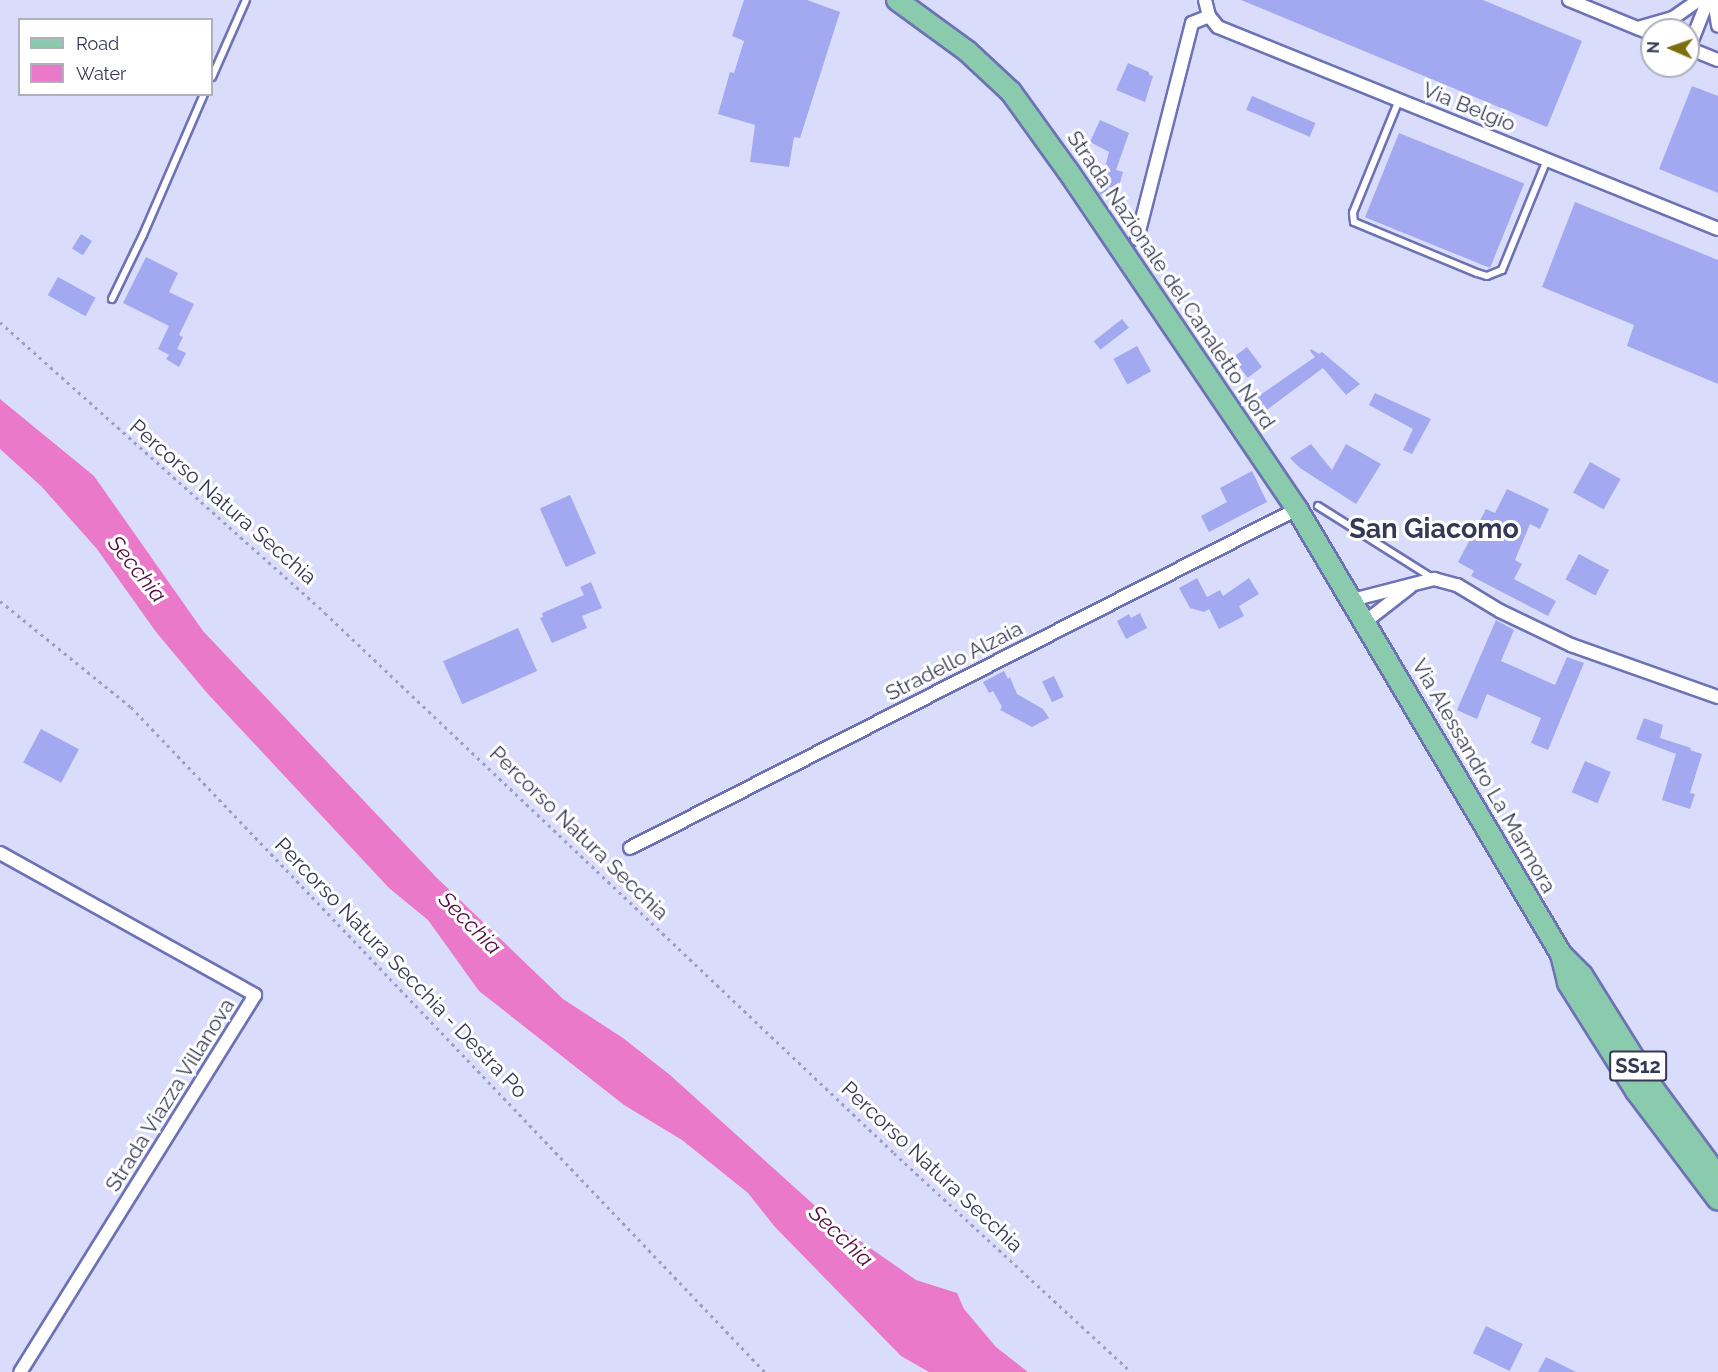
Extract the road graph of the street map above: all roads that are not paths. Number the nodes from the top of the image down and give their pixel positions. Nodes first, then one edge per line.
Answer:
1 (246, 0) edge
2 (897, 0) edge
3 (1205, 0) edge
4 (1569, 0) edge
5 (1699, 0) edge
6 (1708, 0) edge
7 (1714, 0) edge
8 (1209, 16) junction
9 (1700, 19) edge
10 (1718, 26) edge
11 (1638, 28) joint
12 (1700, 53) edge
13 (1718, 60) edge
14 (213, 75) edge
15 (203, 96) edge
16 (1399, 100) junction
17 (1547, 160) junction
18 (1718, 230) edge
19 (1137, 239) dead end
20 (112, 299) dead end
21 (1318, 506) dead end
22 (1297, 509) junction
23 (1434, 579) junction
24 (1413, 585) junction
25 (1352, 600) junction
26 (1365, 622) junction
27 (1718, 698) edge
28 (630, 848) dead end
29 (0, 853) edge
30 (1561, 954) junction
31 (1718, 1176) edge
32 (1718, 1200) edge
33 (20, 1372) edge

1 - 14 lane
2 - 22 main road, Strada Nazionale del Canaletto Nord
3 - 8 street
4 - 11 street
5 - 11 street
6 - 9 street
7 - 10 street
8 - 16 street, Via Belgio
8 - 19 street
12 - 13 street
15 - 20 lane
16 - 17 street, Via Belgio
16 - 17 lane
17 - 18 street, Via Belgio
21 - 23 lane
22 - 25 main road, Strada Nazionale del Canaletto Nord
22 - 28 street, Stradello Alzaia
23 - 24 street
23 - 27 street
24 - 25 street
24 - 26 street
25 - 26 main road, Strada Nazionale del Canaletto Nord
26 - 30 main road, Via Alessandro La Marmora / SS12
29 - 33 street, Strada Viazza Villanova
30 - 31 main road, Via Alessandro La Marmora / SS12
30 - 32 main road, Via Alessandro La Marmora

